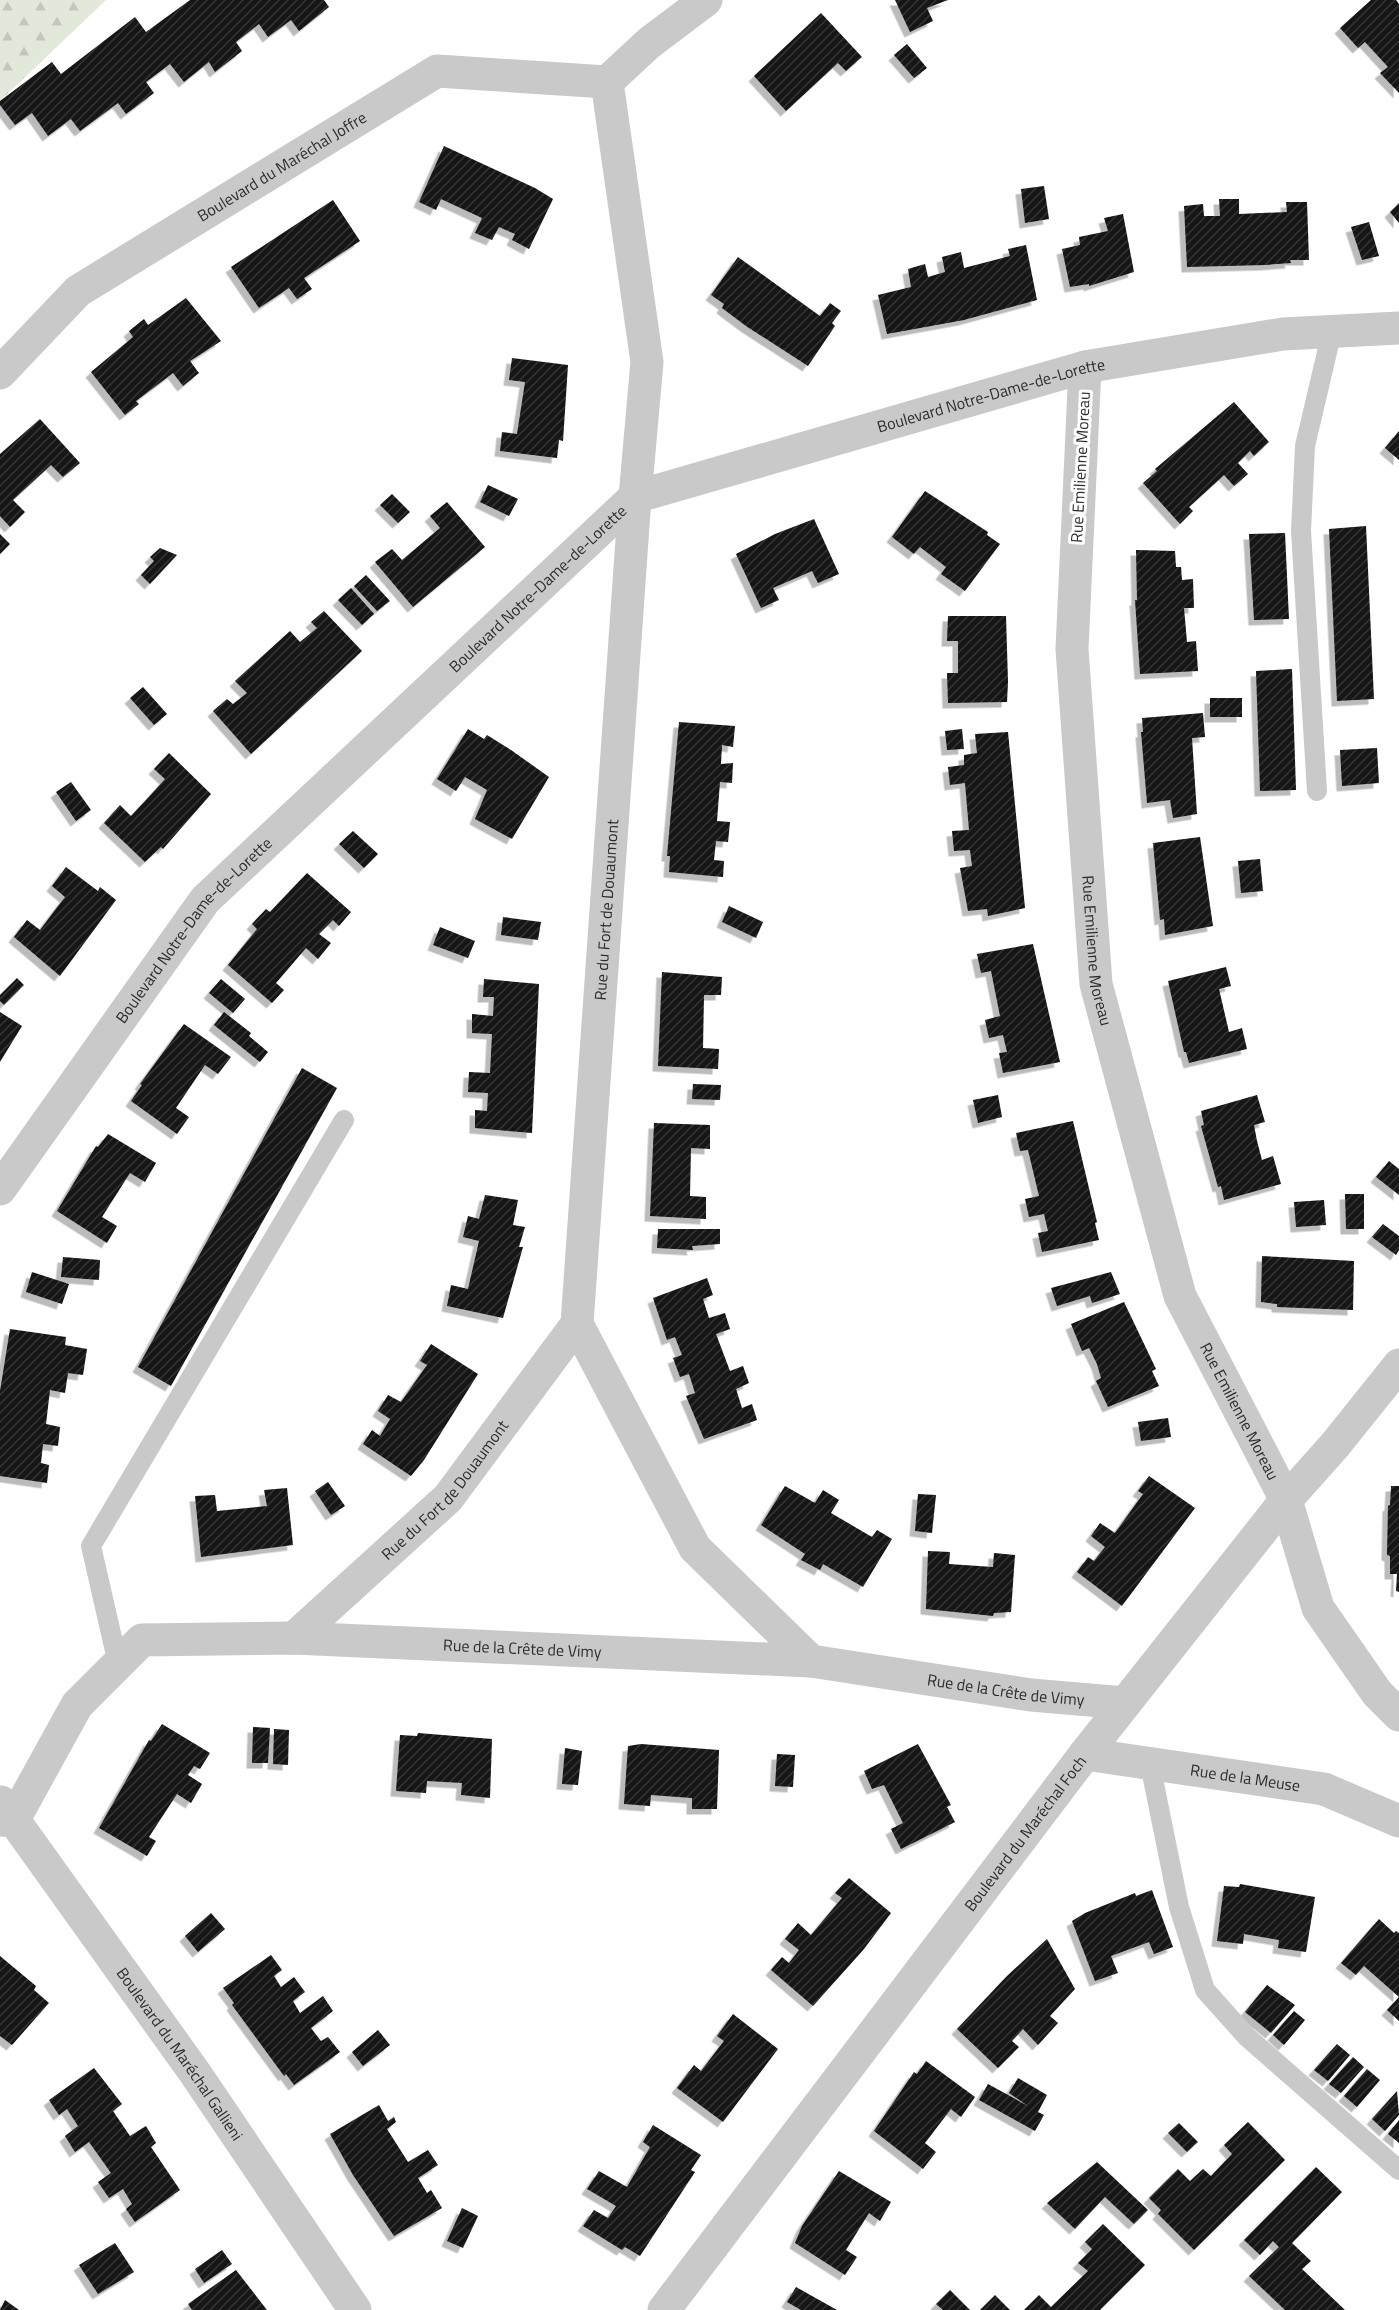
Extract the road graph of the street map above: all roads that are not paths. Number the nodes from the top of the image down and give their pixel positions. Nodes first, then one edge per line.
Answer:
1 (706, 0) edge
2 (607, 82) junction
3 (1399, 328) edge
4 (1332, 331) junction
5 (1085, 367) junction
6 (0, 373) edge
7 (635, 496) junction
8 (1317, 791) dead end
9 (344, 1120) dead end
10 (0, 1189) edge
11 (577, 1324) junction
12 (1399, 1365) edge
13 (1286, 1500) junction
14 (294, 1638) junction
15 (811, 1661) junction
16 (118, 1664) junction
17 (1125, 1703) junction
18 (1399, 1715) edge
19 (1085, 1754) junction
20 (1150, 1764) junction
21 (4, 1814) edge
22 (1399, 1821) edge
23 (1399, 2170) edge
24 (355, 2310) edge
25 (664, 2310) edge

1 - 2 street
2 - 6 street, Boulevard du Maréchal Joffre
2 - 7 street
3 - 4 street, Boulevard Notre-Dame-de-Lorette
4 - 5 street, Boulevard Notre-Dame-de-Lorette
4 - 8 lane
5 - 7 street, Boulevard Notre-Dame-de-Lorette
5 - 13 street, Rue Emilienne Moreau
7 - 10 street, Boulevard Notre-Dame-de-Lorette
7 - 11 street, Rue du Fort de Douaumont
9 - 16 lane
11 - 14 street, Rue du Fort de Douaumont
11 - 15 street
12 - 13 street, Boulevard du Maréchal Foch
13 - 17 street, Boulevard du Maréchal Foch
13 - 18 street
14 - 15 street, Rue de la Crête de Vimy
14 - 16 street, Rue de la Crête de Vimy
15 - 17 street, Rue de la Crête de Vimy
16 - 21 street, Rue de la Crête de Vimy
17 - 19 street, Boulevard du Maréchal Foch
19 - 20 street, Rue de la Meuse
19 - 25 street, Boulevard du Maréchal Foch
20 - 22 street, Rue de la Meuse
20 - 23 lane
21 - 24 street, Boulevard du Maréchal Gallieni

